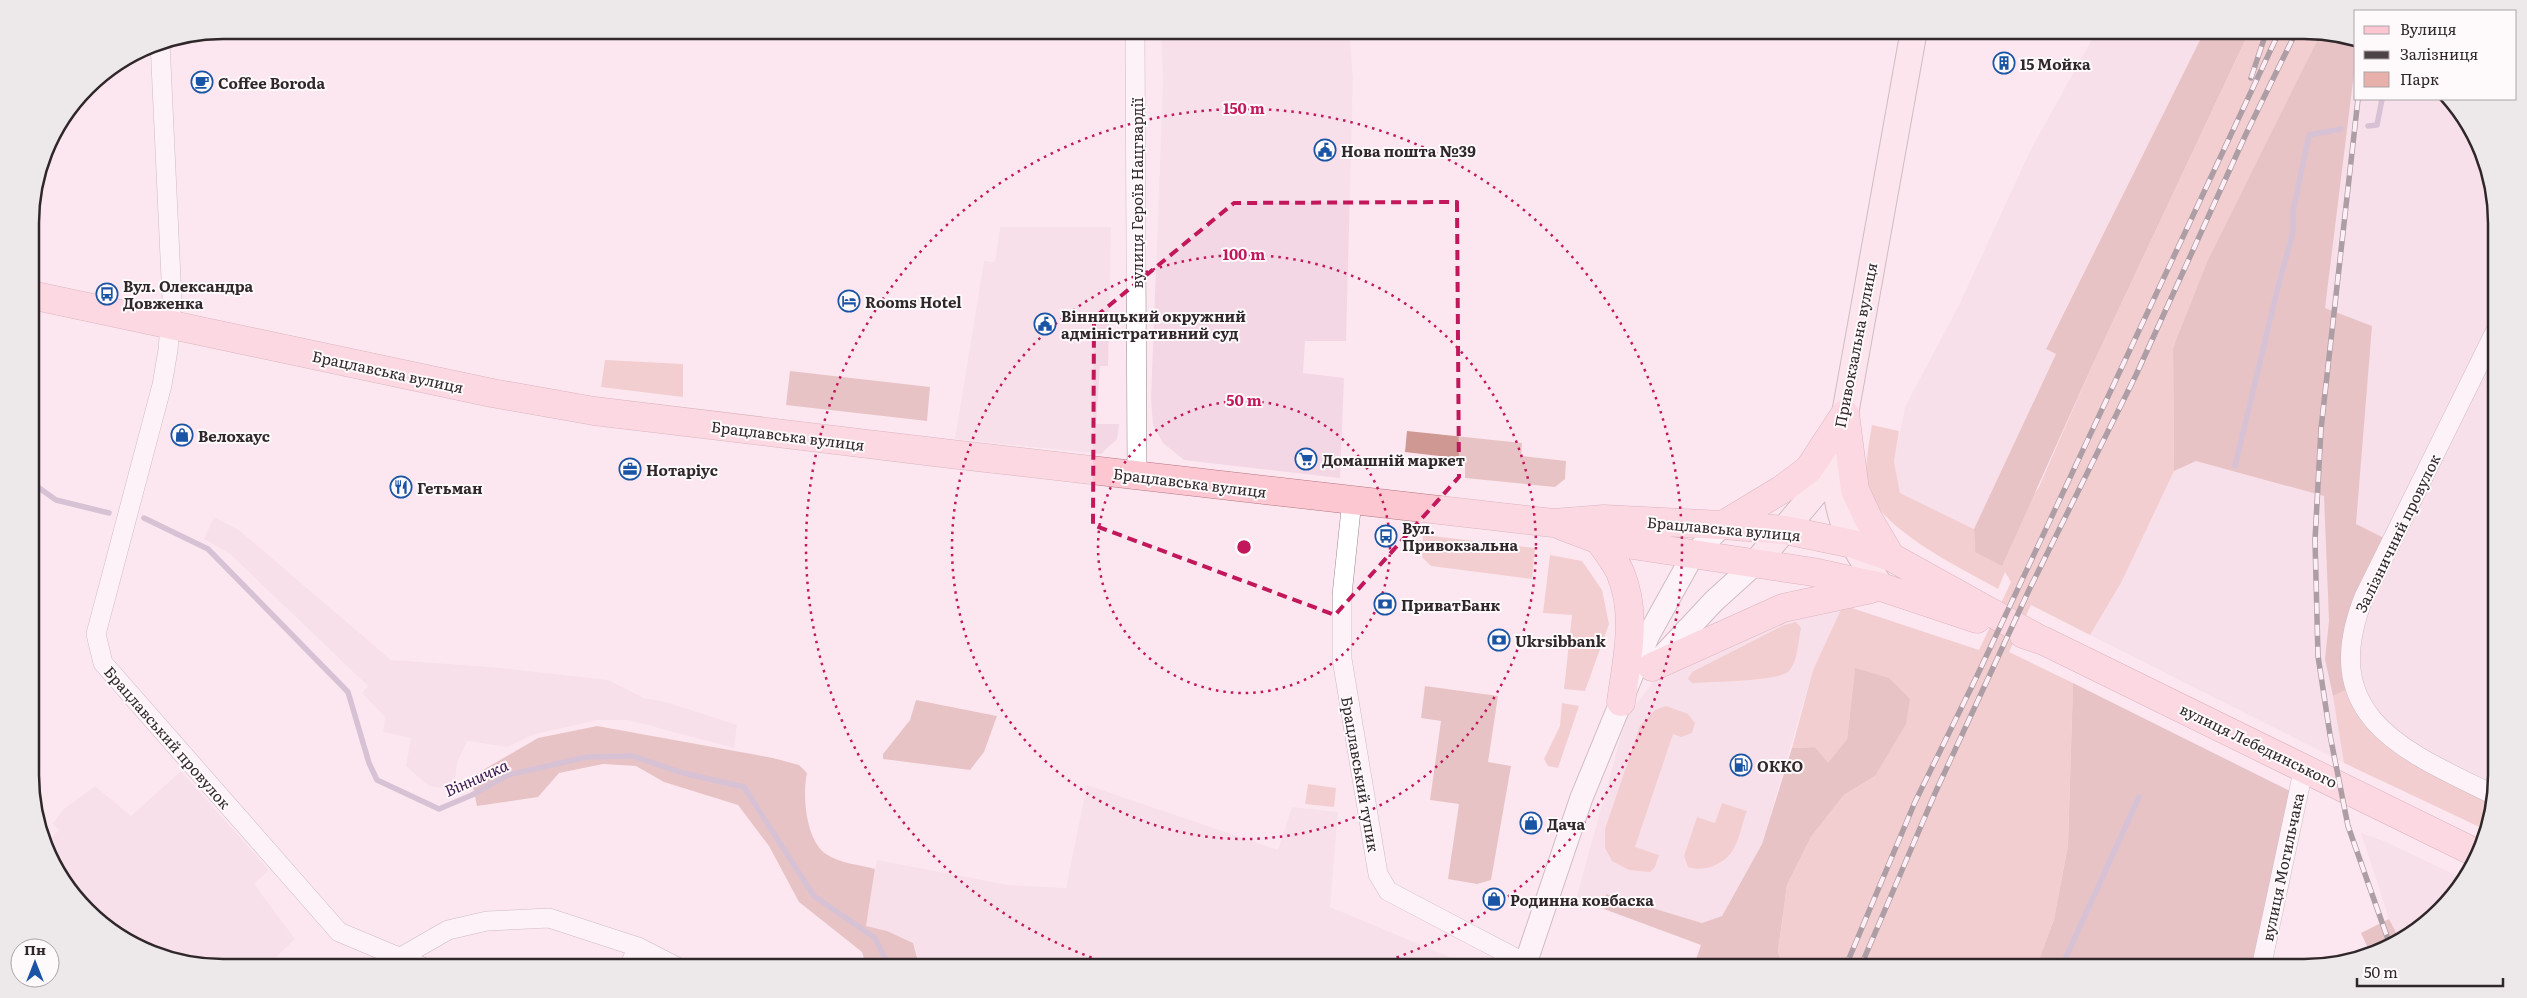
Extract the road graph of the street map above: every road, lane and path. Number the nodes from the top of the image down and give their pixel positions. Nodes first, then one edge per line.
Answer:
1 (1135, 39) edge
2 (1912, 39) edge
3 (160, 50) edge
4 (39, 297) edge
5 (171, 325) junction
6 (2488, 346) edge
7 (1845, 414) junction
8 (1136, 475) junction
9 (1352, 500) junction
10 (1553, 523) junction
11 (1723, 525) junction
12 (1785, 530) junction
13 (1599, 540) junction
14 (1853, 544) junction
15 (1693, 555) junction
16 (1891, 557) junction
17 (1756, 563) junction
18 (1881, 587) junction
19 (2039, 639) junction
20 (1652, 667) junction
21 (1621, 702) junction
22 (2304, 767) junction
23 (2488, 792) edge
24 (2472, 851) edge
25 (638, 947) junction
26 (401, 957) junction
27 (405, 959) edge
28 (632, 959) edge
29 (661, 959) edge
30 (1514, 959) edge
31 (1527, 959) edge
32 (2263, 959) edge

1 - 8 street, вулиця Героїв Нацгвардії
2 - 7 main road, Привокзальна вулиця
3 - 5 street, Брацлавський провулок
4 - 5 main road, Брацлавська вулиця
5 - 8 main road, Брацлавська вулиця
5 - 26 street, Брацлавський провулок
6 - 23 street, Залізничний провулок
7 - 11 main road
7 - 12 main road, Привокзальна вулиця
7 - 14 main road
7 - 16 main road
8 - 9 main road, Брацлавська вулиця
9 - 10 main road, Брацлавська вулиця
9 - 30 street, Брацлавський тупик
10 - 11 main road, Брацлавська вулиця
10 - 13 main road, Брацлавська вулиця
11 - 12 main road, Брацлавська вулиця
11 - 15 street, Привокзальна вулиця
12 - 14 main road, Брацлавська вулиця
12 - 17 main road, Привокзальна вулиця
13 - 15 main road, Брацлавська вулиця
13 - 21 main road
14 - 16 main road, Брацлавська вулиця
14 - 18 main road
15 - 17 main road, Брацлавська вулиця
15 - 21 street, Привокзальна вулиця
16 - 19 main road, вулиця Лебединського
17 - 18 main road, Брацлавська вулиця
17 - 20 street, Привокзальна вулиця
18 - 19 main road, вулиця Лебединського
18 - 20 main road
19 - 22 main road, вулиця Лебединського
20 - 21 street, Привокзальна вулиця
21 - 31 street, Привокзальна вулиця
22 - 24 main road, вулиця Лебединського
22 - 32 street, вулиця Могильчака
25 - 26 street
25 - 28 street
25 - 29 street
26 - 27 street, Брацлавський провулок

